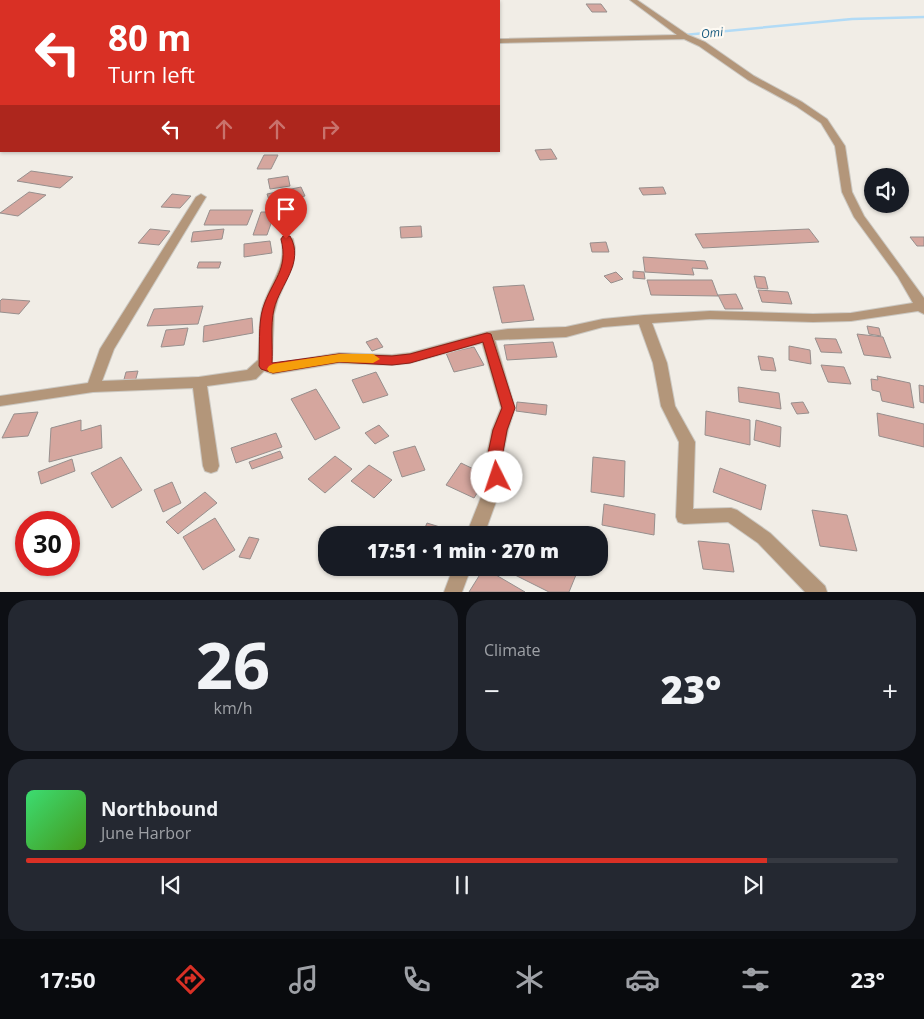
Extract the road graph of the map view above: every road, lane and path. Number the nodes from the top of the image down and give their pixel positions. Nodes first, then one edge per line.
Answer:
1 (633, 0) edge
2 (685, 37) junction
3 (500, 41) edge
4 (201, 197) dead end
5 (286, 239) dead end
6 (923, 306) edge
7 (644, 319) junction
8 (487, 337) junction
9 (265, 362) junction
10 (199, 382) junction
11 (93, 387) junction
12 (0, 401) edge
13 (211, 466) dead end
14 (478, 526) edge
15 (459, 576) edge
16 (453, 592) edge
17 (818, 592) edge

1 - 2 street
2 - 3 street
2 - 6 street
4 - 11 street
5 - 9 street
6 - 7 street
7 - 8 street
7 - 17 street
8 - 9 street
8 - 14 street
9 - 10 street
10 - 11 street
10 - 13 street
11 - 12 street
15 - 16 street

